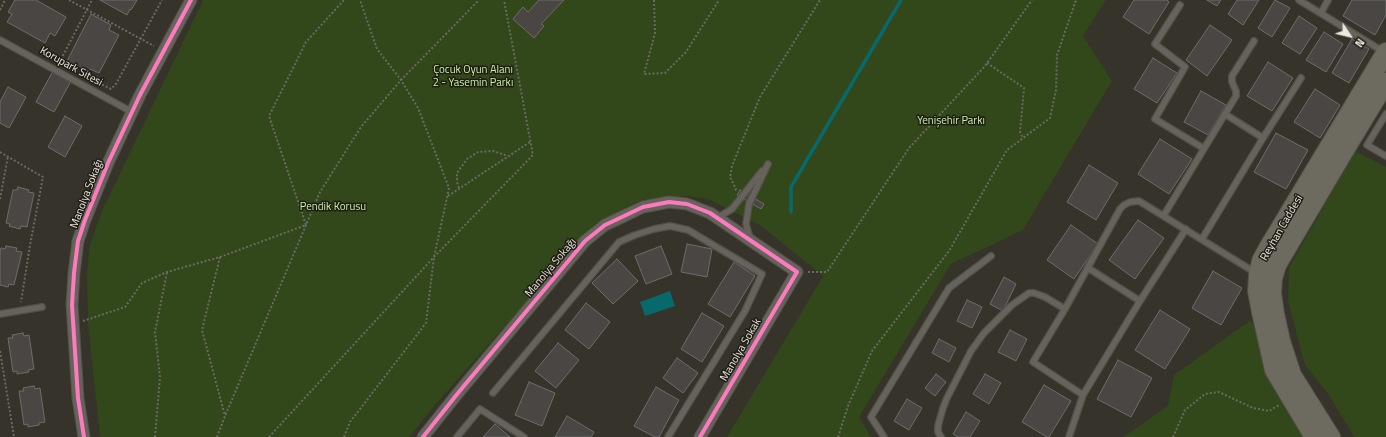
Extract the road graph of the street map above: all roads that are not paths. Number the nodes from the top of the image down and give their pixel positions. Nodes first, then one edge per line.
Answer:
1 (191, 0) edge
2 (1299, 0) edge
3 (1328, 0) edge
4 (1180, 4) dead end
5 (1321, 13) junction
6 (0, 40) edge
7 (1254, 41) dead end
8 (1386, 53) edge
9 (1301, 78) dead end
10 (1386, 83) edge
11 (132, 112) junction
12 (1225, 114) junction
13 (1386, 114) edge
14 (1263, 138) junction
15 (1203, 148) junction
16 (1386, 156) edge
17 (1164, 215) junction
18 (717, 218) junction
19 (1186, 229) junction
20 (1202, 239) junction
21 (750, 240) junction
22 (991, 256) dead end
23 (1088, 268) junction
24 (797, 272) joint
25 (1266, 276) junction
26 (1140, 301) junction
27 (42, 307) dead end
28 (1066, 309) junction
29 (0, 314) edge
30 (493, 392) dead end
31 (1084, 395) junction
32 (84, 437) edge
33 (423, 437) edge
34 (457, 437) edge
35 (524, 437) edge
36 (668, 437) edge
37 (700, 437) edge
38 (884, 437) edge
39 (941, 437) edge
40 (1069, 437) edge
41 (1314, 437) edge
42 (1331, 437) edge

1 - 11 street, Manolya Sokağı
2 - 5 lane
3 - 5 lane
4 - 15 lane
5 - 8 lane
6 - 11 lane, Korupark Sitesi
7 - 12 lane
8 - 25 main road, Reyhan Caddesi
9 - 14 lane
10 - 25 main road, Reyhan Caddesi
11 - 32 street, Manolya Sokağı
12 - 14 lane
12 - 15 lane
13 - 16 lane
14 - 20 lane
15 - 17 lane
17 - 19 lane
17 - 23 lane
18 - 21 street, Manolya Sokağı
18 - 21 lane
18 - 33 street, Manolya Sokağı
19 - 20 lane
19 - 26 lane
20 - 25 lane
21 - 24 street, Manolya Sokağı
22 - 38 lane
23 - 26 lane
23 - 28 lane
24 - 37 street, Manolya Sokak
25 - 41 main road, Reyhan Caddesi
25 - 42 main road, Reyhan Caddesi
26 - 31 lane
27 - 29 lane
28 - 31 lane
28 - 39 lane
30 - 36 lane
31 - 40 lane
34 - 35 lane

